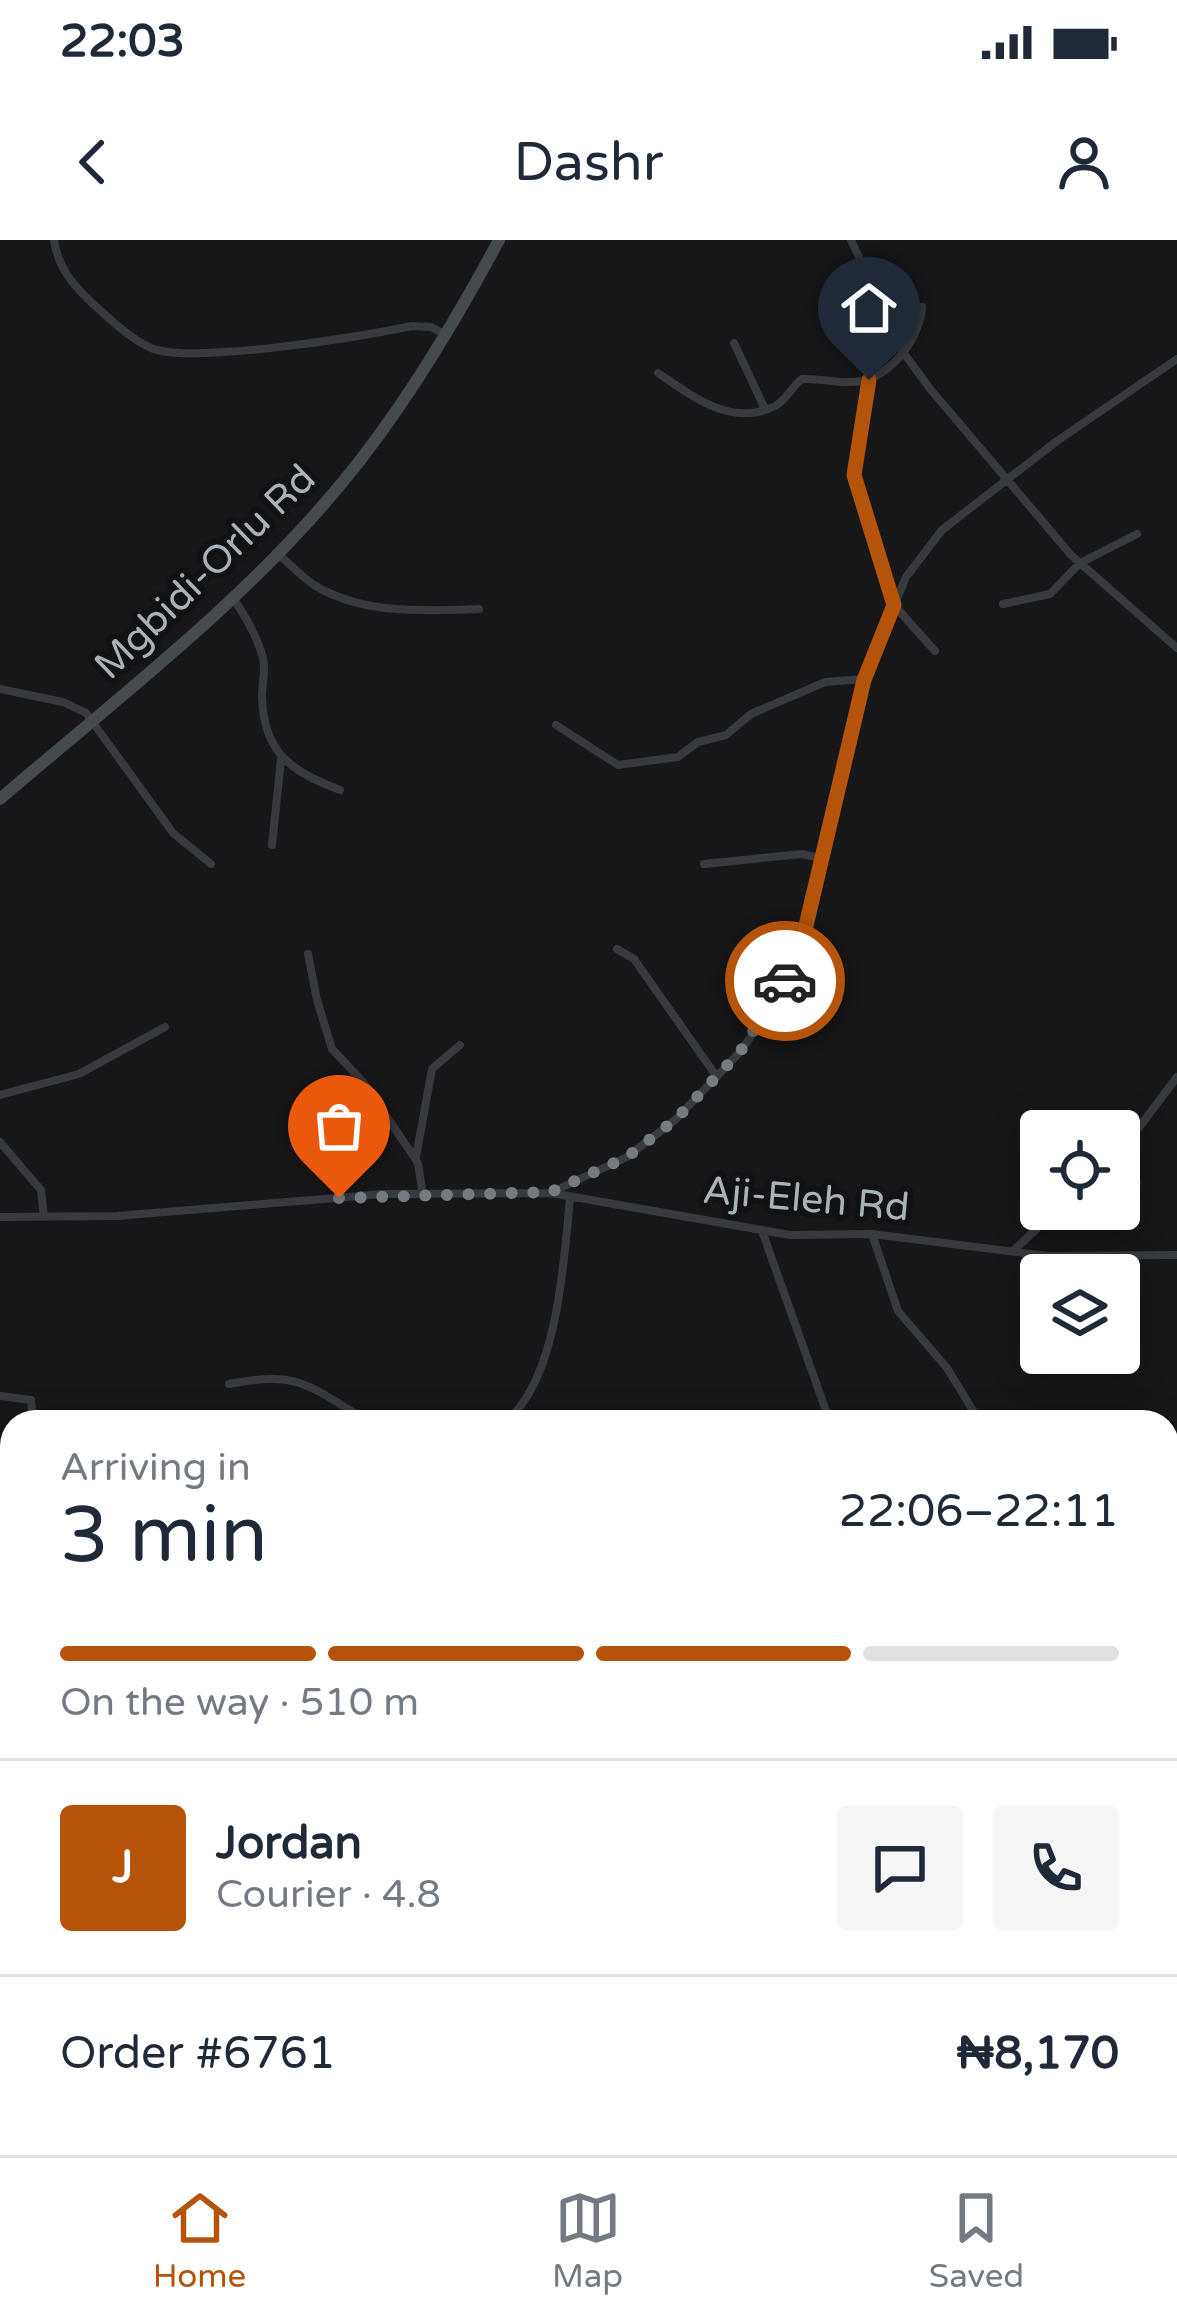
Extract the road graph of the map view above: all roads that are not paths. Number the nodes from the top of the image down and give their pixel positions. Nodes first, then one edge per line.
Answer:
1 (53, 240) edge
2 (499, 240) edge
3 (850, 240) edge
4 (922, 307) dead end
5 (444, 334) junction
6 (734, 343) dead end
7 (903, 352) junction
8 (1177, 359) edge
9 (658, 373) dead end
10 (869, 380) junction
11 (765, 409) junction
12 (1009, 480) junction
13 (1137, 534) dead end
14 (277, 553) junction
15 (1080, 562) junction
16 (232, 597) junction
17 (1003, 604) dead end
18 (894, 605) junction
19 (479, 609) dead end
20 (1177, 649) edge
21 (935, 651) dead end
22 (864, 680) junction
23 (0, 689) edge
24 (93, 719) junction
25 (556, 725) dead end
26 (281, 759) junction
27 (340, 790) dead end
28 (0, 800) edge
29 (272, 845) dead end
30 (820, 858) junction
31 (211, 864) dead end
32 (704, 864) dead end
33 (617, 949) dead end
34 (308, 954) dead end
35 (165, 1027) dead end
36 (460, 1046) dead end
37 (717, 1077) junction
38 (1177, 1077) edge
39 (0, 1095) edge
40 (1140, 1126) edge
41 (0, 1142) edge
42 (416, 1159) junction
43 (551, 1192) junction
44 (423, 1197) junction
45 (570, 1197) junction
46 (0, 1217) edge
47 (44, 1217) junction
48 (1034, 1230) edge
49 (761, 1232) junction
50 (872, 1234) junction
51 (1013, 1250) junction
52 (1177, 1255) edge
53 (229, 1384) dead end
54 (0, 1396) edge
55 (32, 1410) edge
56 (350, 1410) edge
57 (520, 1410) edge
58 (826, 1410) edge
59 (973, 1410) edge

1 - 5 street
2 - 5 main road, Mgbidi-Orlu Rd
3 - 7 street
4 - 7 street
5 - 14 main road, Mgbidi-Orlu Rd
6 - 11 street
7 - 10 street
7 - 12 street
8 - 12 street
9 - 11 street
10 - 11 street
10 - 18 street
12 - 15 street
12 - 18 street
13 - 15 street
14 - 16 main road, Mgbidi-Orlu Rd
14 - 19 street
15 - 17 street
15 - 20 street
16 - 24 main road, Mgbidi-Orlu Rd
16 - 26 street
18 - 21 street
18 - 22 street
22 - 25 street
22 - 30 street
23 - 24 street
24 - 28 main road, Mgbidi-Orlu Rd
24 - 31 street
26 - 27 street
26 - 29 street
30 - 32 street
30 - 37 street
33 - 37 street
34 - 42 street
35 - 39 street
36 - 42 street
37 - 43 street
38 - 40 street
41 - 47 street
42 - 44 street
43 - 44 street, Aji-Eleh Rd
43 - 45 street, Aji-Eleh Rd
44 - 47 street, Aji-Eleh Rd
45 - 49 street, Aji-Eleh Rd
45 - 57 street
46 - 47 street, Aji-Eleh Rd
48 - 51 street
49 - 50 street, Aji-Eleh Rd
49 - 58 street
50 - 51 street, Aji-Eleh Rd
50 - 59 street
51 - 52 street, Aji-Eleh Rd
53 - 56 street
54 - 55 street

